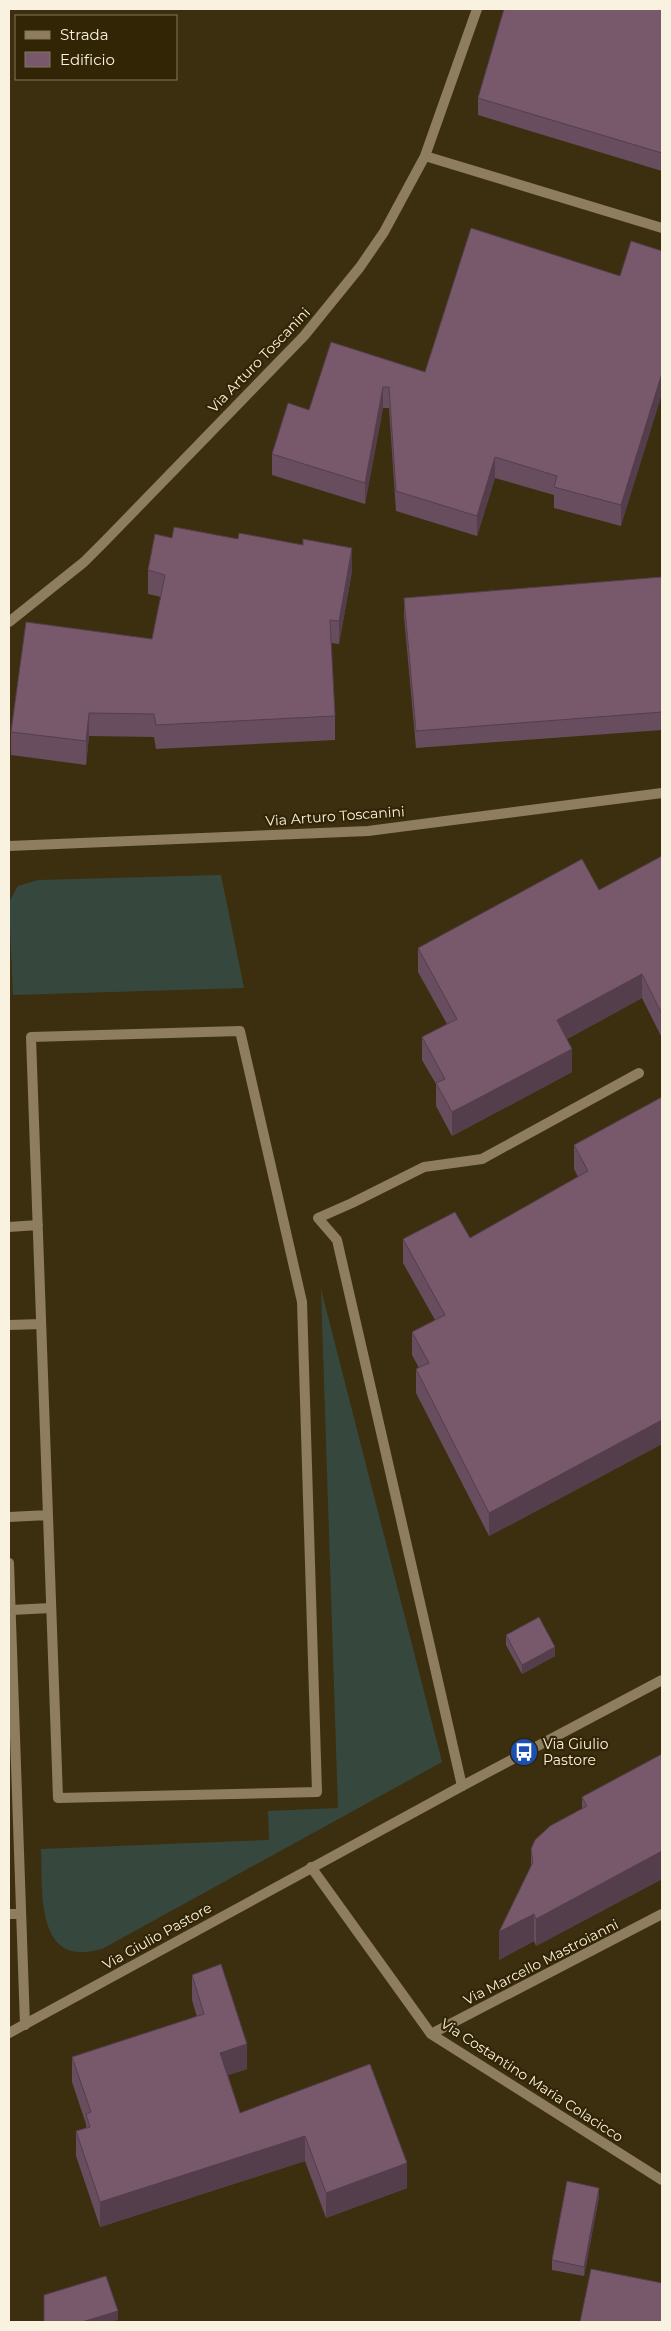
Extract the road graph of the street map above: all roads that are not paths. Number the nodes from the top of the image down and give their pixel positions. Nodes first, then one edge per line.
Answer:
1 (477, 9) edge
2 (426, 156) junction
3 (662, 228) edge
4 (9, 622) edge
5 (662, 793) edge
6 (9, 846) edge
7 (639, 1073) dead end
8 (38, 1225) junction
9 (9, 1227) edge
10 (41, 1324) junction
11 (9, 1325) edge
12 (48, 1515) junction
13 (9, 1517) edge
14 (9, 1564) edge
15 (51, 1608) junction
16 (10, 1610) junction
17 (662, 1680) edge
18 (462, 1786) junction
19 (13, 1819) edge
20 (311, 1868) junction
21 (9, 1914) edge
22 (21, 1914) junction
23 (662, 1914) edge
24 (25, 2025) junction
25 (9, 2033) edge
26 (432, 2034) junction
27 (662, 2180) edge

1 - 2 street, Via Arturo Toscanini
2 - 3 street
2 - 4 street, Via Arturo Toscanini
5 - 6 street, Via Arturo Toscanini
7 - 18 street
8 - 9 street
8 - 10 street
8 - 15 street
10 - 11 street
10 - 12 street
12 - 13 street
12 - 15 street
14 - 16 street
15 - 16 street
16 - 19 street
17 - 18 street, Via Giulio Pastore
18 - 20 street, Via Giulio Pastore
19 - 22 street
20 - 24 street, Via Giulio Pastore
20 - 26 street, Via Costantino Maria Colacicco
21 - 22 street
22 - 24 street
23 - 26 street, Via Marcello Mastroianni
24 - 25 street, Via Giulio Pastore
26 - 27 street, Via Costantino Maria Colacicco

